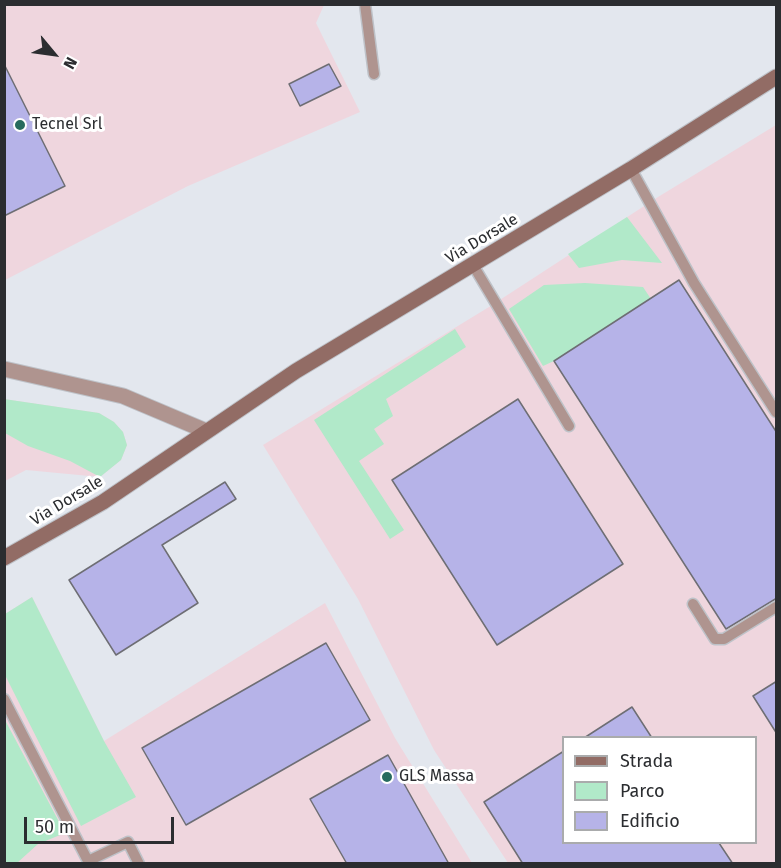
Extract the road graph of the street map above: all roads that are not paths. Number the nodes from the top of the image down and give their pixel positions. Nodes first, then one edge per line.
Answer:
1 (365, 4) edge
2 (374, 74) dead end
3 (777, 77) edge
4 (631, 169) junction
5 (473, 265) junction
6 (4, 369) edge
7 (777, 412) edge
8 (569, 426) dead end
9 (206, 431) junction
10 (4, 558) edge
11 (693, 604) dead end
12 (777, 607) edge
13 (4, 699) edge
14 (139, 864) edge

1 - 2 lane
3 - 4 street, Via Dorsale
4 - 5 street, Via Dorsale
4 - 7 lane
5 - 8 lane
5 - 9 street, Via Dorsale
6 - 9 street
9 - 10 street, Via Dorsale
11 - 12 lane
13 - 14 lane

